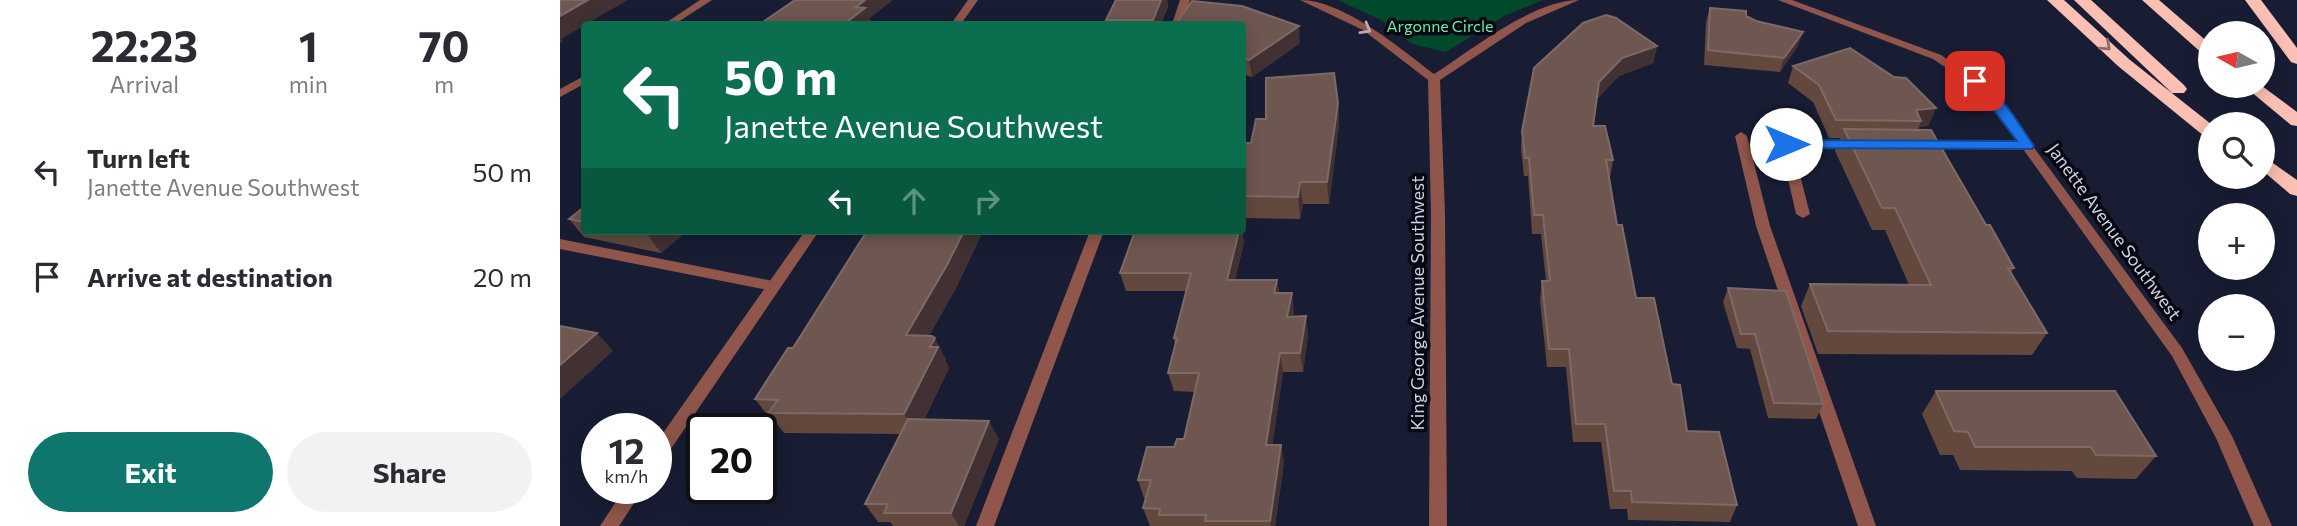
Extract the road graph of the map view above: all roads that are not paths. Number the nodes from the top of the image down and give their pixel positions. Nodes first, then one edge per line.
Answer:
1 (708, 0) edge
2 (973, 0) edge
3 (1185, 0) edge
4 (1305, 0) edge
5 (1574, 0) edge
6 (1783, 0) edge
7 (2055, 0) edge
8 (2082, 0) edge
9 (2150, 0) edge
10 (2253, 0) edge
11 (674, 21) edge
12 (958, 21) edge
13 (1178, 21) edge
14 (2198, 42) edge
15 (2297, 59) edge
16 (1434, 79) junction
17 (581, 81) edge
18 (560, 94) edge
19 (2267, 98) edge
20 (2205, 112) edge
21 (2297, 121) edge
22 (2198, 122) edge
23 (1741, 136) dead end
24 (1866, 145) edge
25 (1906, 145) edge
26 (2027, 146) junction
27 (2275, 173) edge
28 (2275, 177) edge
29 (2297, 192) edge
30 (1803, 214) dead end
31 (809, 235) edge
32 (1095, 235) edge
33 (560, 244) edge
34 (773, 286) junction
35 (672, 434) edge
36 (624, 504) edge
37 (609, 526) edge
38 (985, 526) edge
39 (1438, 526) edge
40 (1867, 526) edge
41 (2263, 526) edge

1 - 11 street
2 - 12 street
3 - 13 street
4 -> 16 street
5 - 16 street
6 - 26 street, Janette Avenue Southwest
7 -> 22 highway
8 - 20 highway
9 - 14 highway
10 - 15 highway
16 - 39 street, King George Avenue Southwest
17 - 18 street
19 - 21 highway
23 - 40 street
24 - 30 street
25 - 26 street
26 - 41 street, Janette Avenue Southwest
27 - 29 highway
28 - 29 highway
31 - 34 street
32 - 38 street
33 - 34 street
34 - 35 street
36 - 37 street

